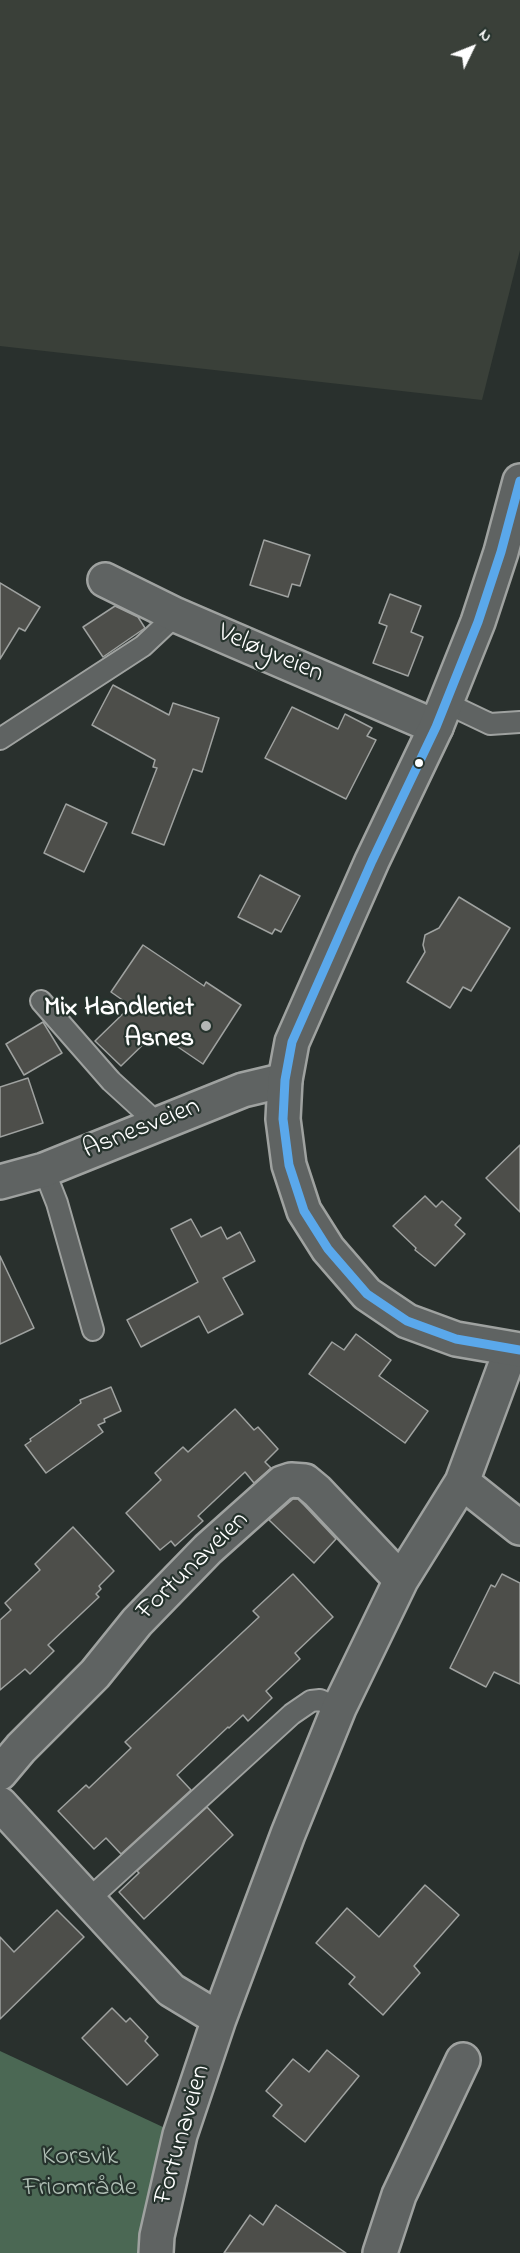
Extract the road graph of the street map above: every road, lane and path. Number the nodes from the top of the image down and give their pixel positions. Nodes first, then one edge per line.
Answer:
1 (520, 481) edge
2 (105, 580) dead end
3 (176, 615) junction
4 (441, 715) junction
5 (520, 722) edge
6 (0, 739) edge
7 (41, 1001) dead end
8 (285, 1080) junction
9 (157, 1124) junction
10 (44, 1170) junction
11 (0, 1182) edge
12 (93, 1330) dead end
13 (515, 1350) edge
14 (462, 1482) junction
15 (520, 1528) edge
16 (401, 1580) junction
17 (339, 1708) junction
18 (0, 1773) edge
19 (0, 1804) edge
20 (90, 1903) junction
21 (219, 2019) junction
22 (463, 2060) dead end
23 (156, 2253) edge
24 (380, 2253) edge

1 - 4 street
2 - 3 street, Veløyveien
3 - 4 street, Veløyveien
3 - 6 lane
4 - 5 lane
4 - 8 street
7 - 9 lane
8 - 9 street, Asnesveien
8 - 13 street
9 - 10 street, Asnesveien
10 - 11 street, Asnesveien
10 - 12 lane
13 - 14 street, Fortunaveien
14 - 15 street
14 - 16 street, Fortunaveien
16 - 17 street, Fortunaveien
16 - 18 street, Fortunaveien
17 - 20 lane
17 - 21 street, Fortunaveien
19 - 20 street
20 - 21 street
21 - 23 street, Fortunaveien
22 - 24 street

